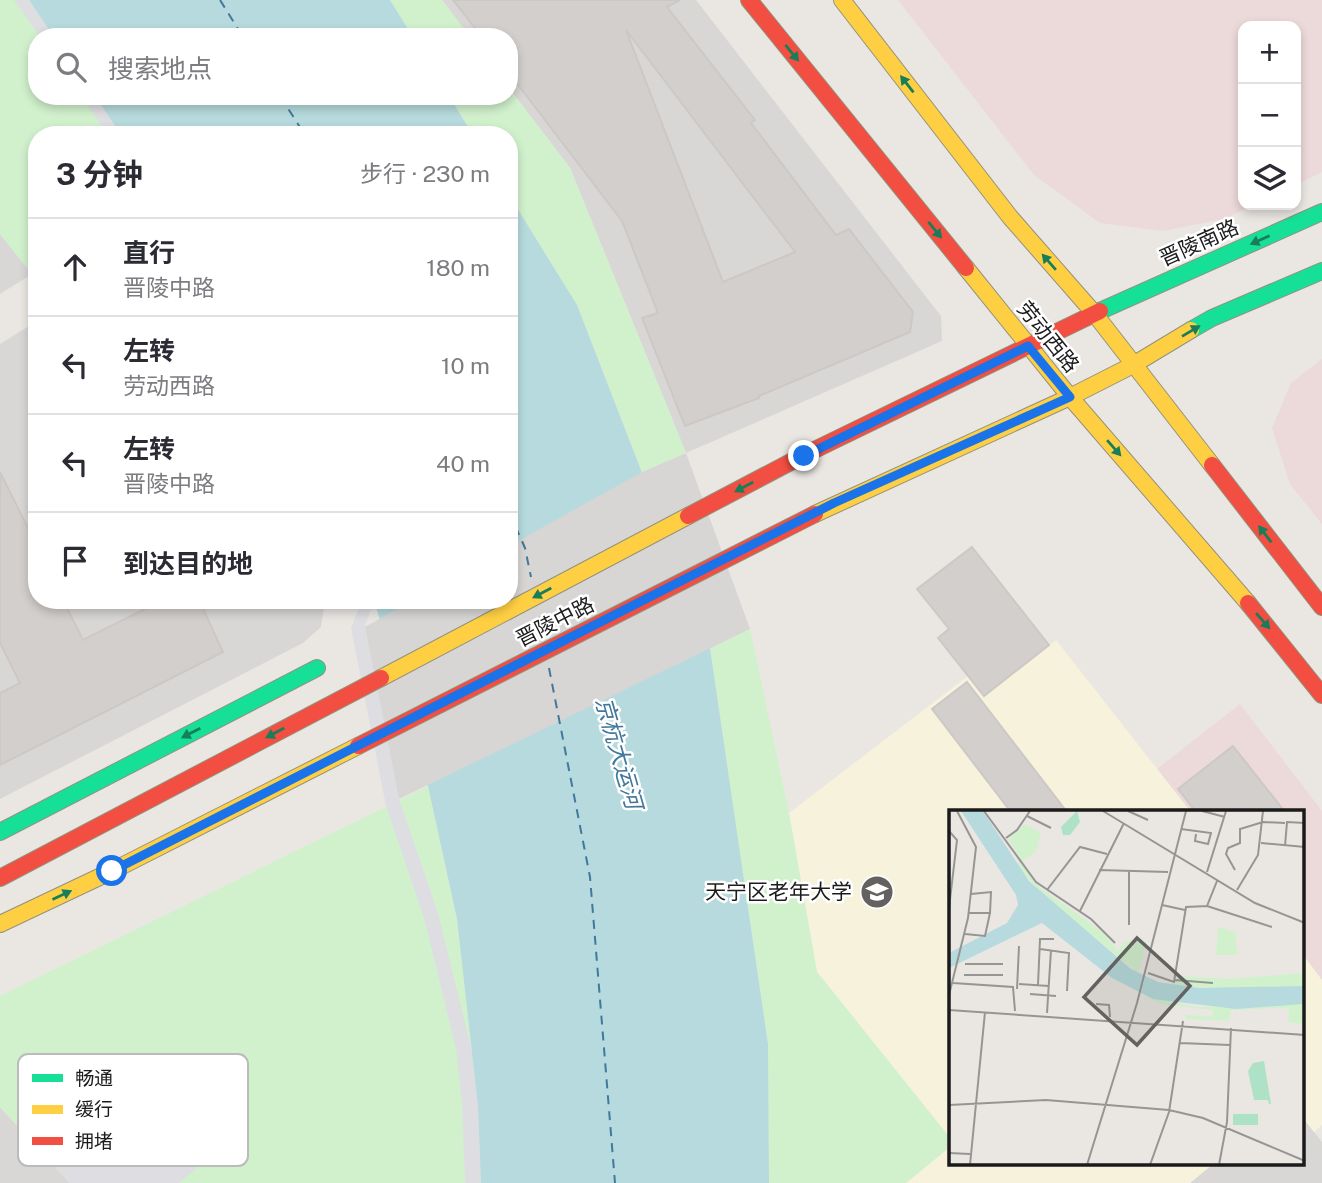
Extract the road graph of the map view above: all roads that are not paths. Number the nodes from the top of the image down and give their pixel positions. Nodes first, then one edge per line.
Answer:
1 (750, 0) edge
2 (842, 0) edge
3 (1322, 212) edge
4 (1322, 271) edge
5 (1094, 313) junction
6 (1028, 346) junction
7 (1133, 365) junction
8 (1070, 397) junction
9 (518, 605) edge
10 (1322, 607) edge
11 (511, 609) edge
12 (317, 668) dead end
13 (1322, 695) edge
14 (0, 832) edge
15 (0, 878) edge
16 (0, 924) edge

1 -> 6 main road, 劳动西路
5 -> 2 main road
3 -> 5 main road, 晋陵南路
7 -> 4 main road
5 - 6 main road, 晋陵中路
5 - 7 main road
6 - 8 main road, 劳动西路
6 -> 9 main road, 晋陵中路
7 - 8 main road, 晋陵中路
10 -> 7 main road
8 -> 13 main road, 劳动西路
16 -> 8 main road, 晋陵中路
11 -> 15 main road, 晋陵中路
12 -> 14 main road

